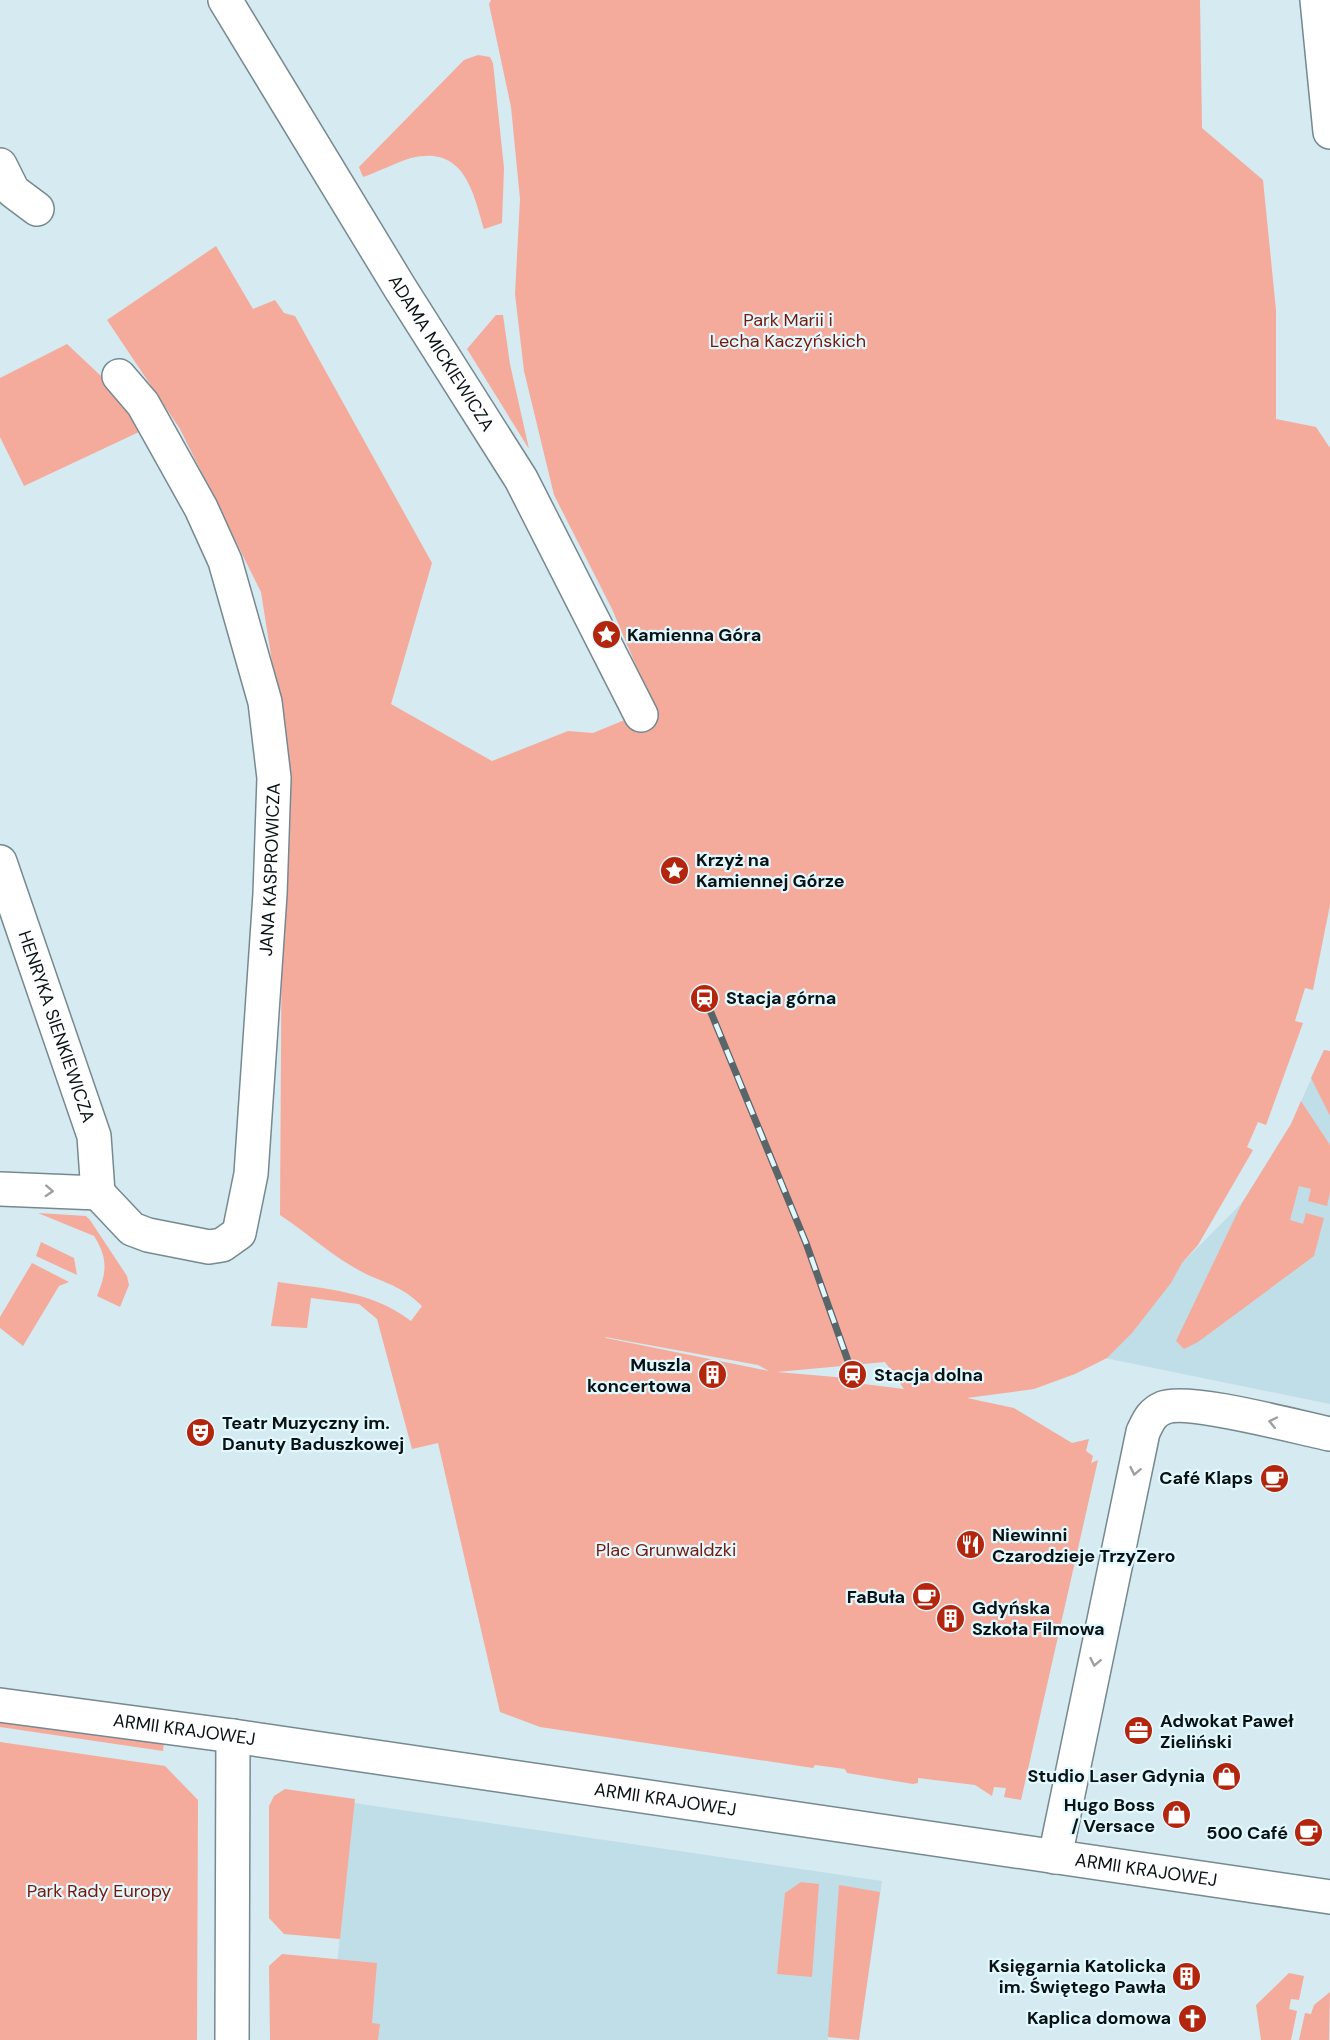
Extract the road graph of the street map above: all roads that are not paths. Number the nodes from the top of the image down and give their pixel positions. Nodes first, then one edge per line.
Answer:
1 (225, 0) edge
2 (1317, 0) edge
3 (1330, 132) edge
4 (0, 165) edge
5 (37, 209) dead end
6 (119, 376) dead end
7 (641, 715) dead end
8 (0, 862) edge
9 (0, 1189) edge
10 (98, 1193) junction
11 (1330, 1434) edge
12 (0, 1705) edge
13 (233, 1736) junction
14 (1055, 1857) junction
15 (1330, 1897) edge
16 (232, 2040) edge

1 - 7 street, ADAMA MICKIEWICZA
2 - 3 street
4 - 5 street
6 - 10 street, JANA KASPROWICZA
8 - 10 street, HENRYKA SIENKIEWICZA
9 -> 10 street
11 -> 14 street
12 - 13 street, ARMII KRAJOWEJ
13 - 14 street, ARMII KRAJOWEJ
13 - 16 street
14 - 15 street, ARMII KRAJOWEJ

